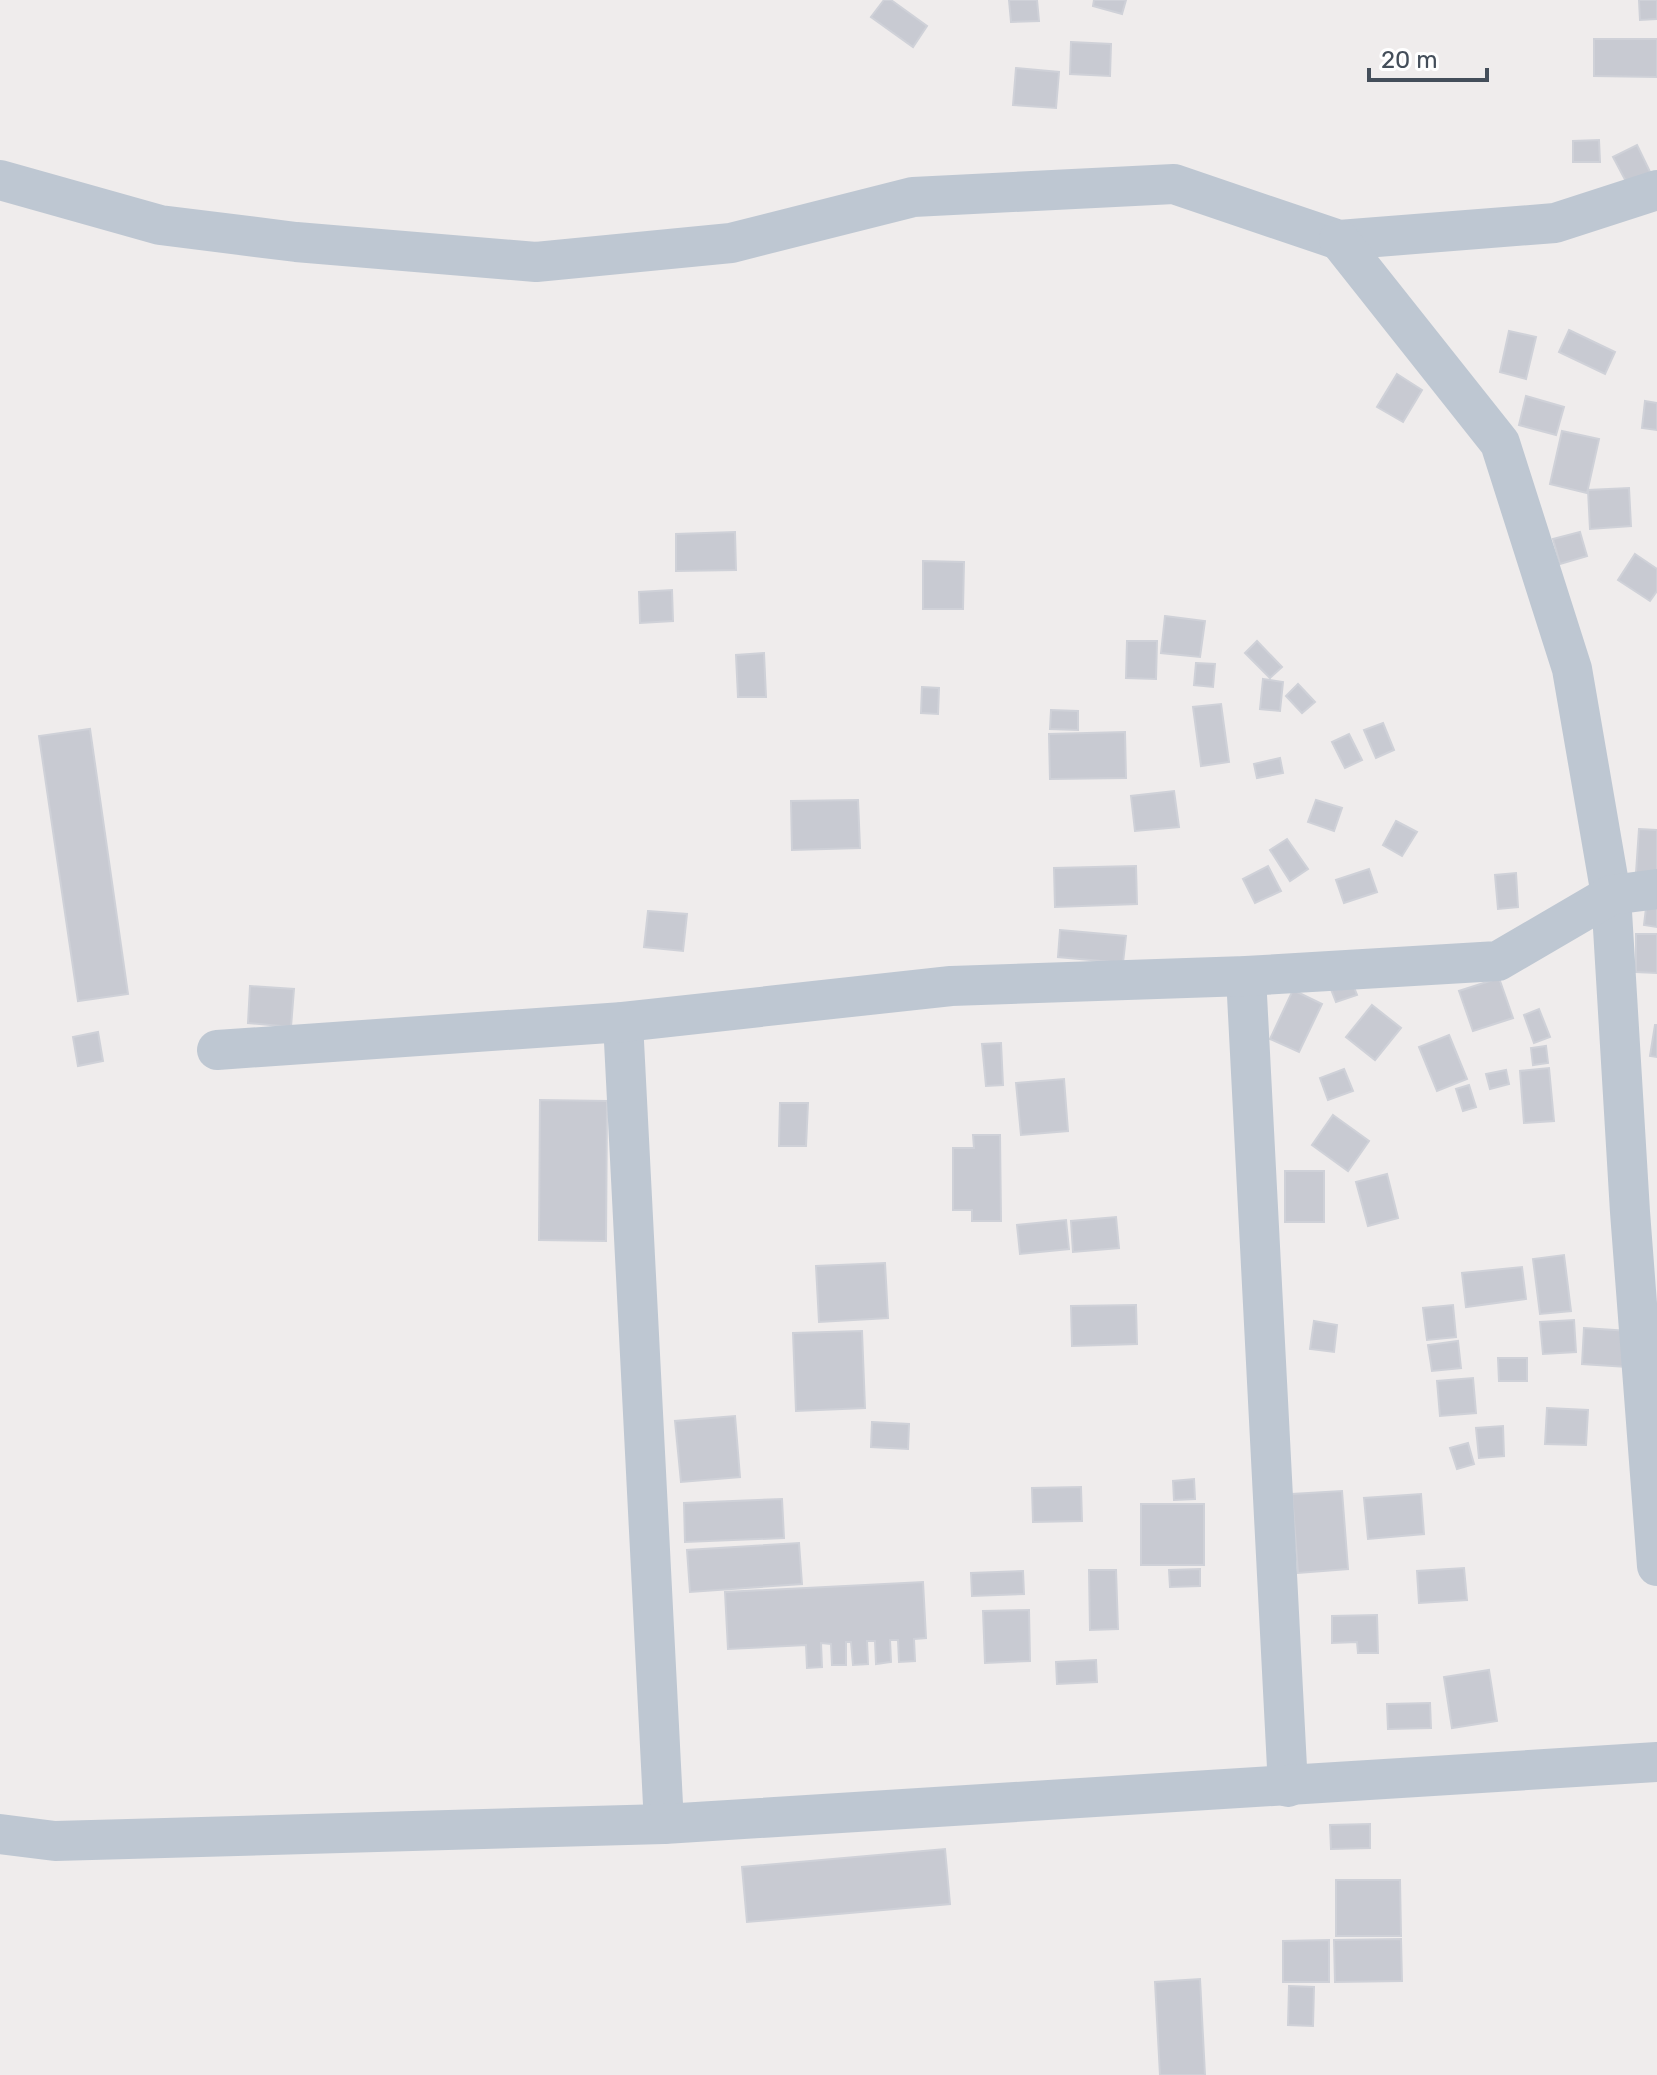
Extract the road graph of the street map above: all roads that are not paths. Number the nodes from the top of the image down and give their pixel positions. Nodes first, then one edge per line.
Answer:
1 (0, 180) edge
2 (1657, 190) edge
3 (1339, 240) junction
4 (1657, 889) edge
5 (1611, 895) junction
6 (1246, 976) junction
7 (623, 1022) junction
8 (217, 1050) dead end
9 (1657, 1566) edge
10 (1657, 1762) edge
11 (1288, 1787) junction
12 (664, 1824) junction
13 (0, 1834) edge

1 - 3 street
2 - 3 street
3 - 5 street
4 - 5 street
5 - 6 street
5 - 9 street
6 - 7 street
6 - 11 street
7 - 8 street
7 - 12 street
10 - 11 street
11 - 12 street
12 - 13 street

